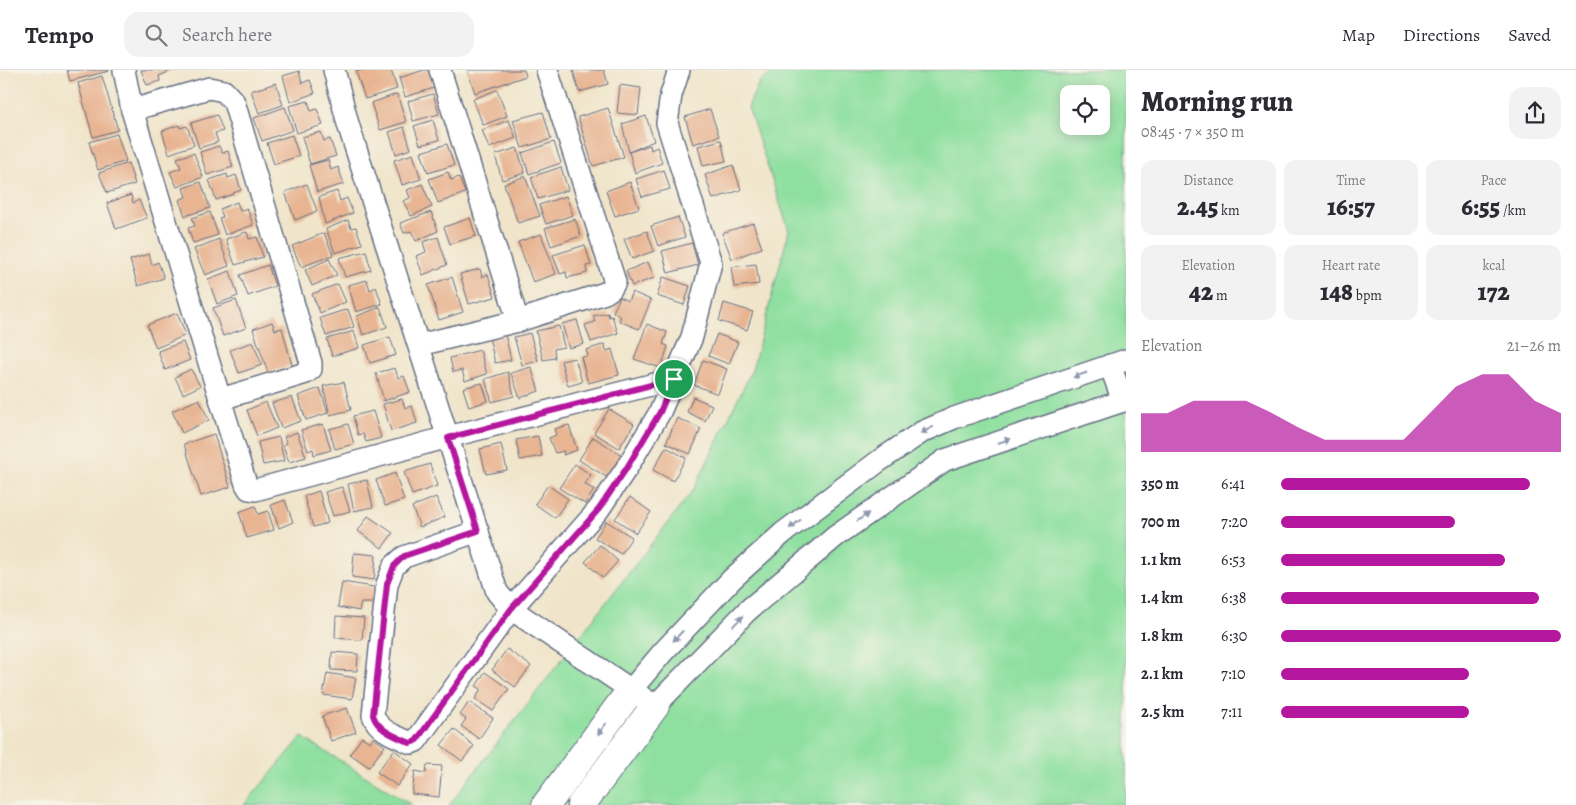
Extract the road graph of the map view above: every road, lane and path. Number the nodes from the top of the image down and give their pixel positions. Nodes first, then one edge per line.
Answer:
1 (124, 70) edge
2 (334, 70) edge
3 (440, 70) edge
4 (547, 70) edge
5 (679, 70) edge
6 (132, 110) junction
7 (518, 321) junction
8 (419, 345) junction
9 (1118, 362) edge
10 (674, 379) junction
11 (221, 399) junction
12 (1124, 401) edge
13 (448, 438) junction
14 (478, 531) junction
15 (511, 609) junction
16 (631, 690) junction
17 (655, 706) junction
18 (546, 805) edge
19 (581, 805) edge

1 - 6 street
2 - 8 street
3 - 7 street
4 - 7 street
5 - 10 street
6 - 11 street
6 - 11 street
7 - 8 street
8 - 13 street
9 - 12 street
9 -> 16 street
10 - 13 street
10 - 15 street
11 - 13 street
17 -> 12 street
13 - 14 street
14 - 15 street
14 - 15 street
15 - 16 street
16 - 17 street
16 -> 18 street
17 - 19 street

